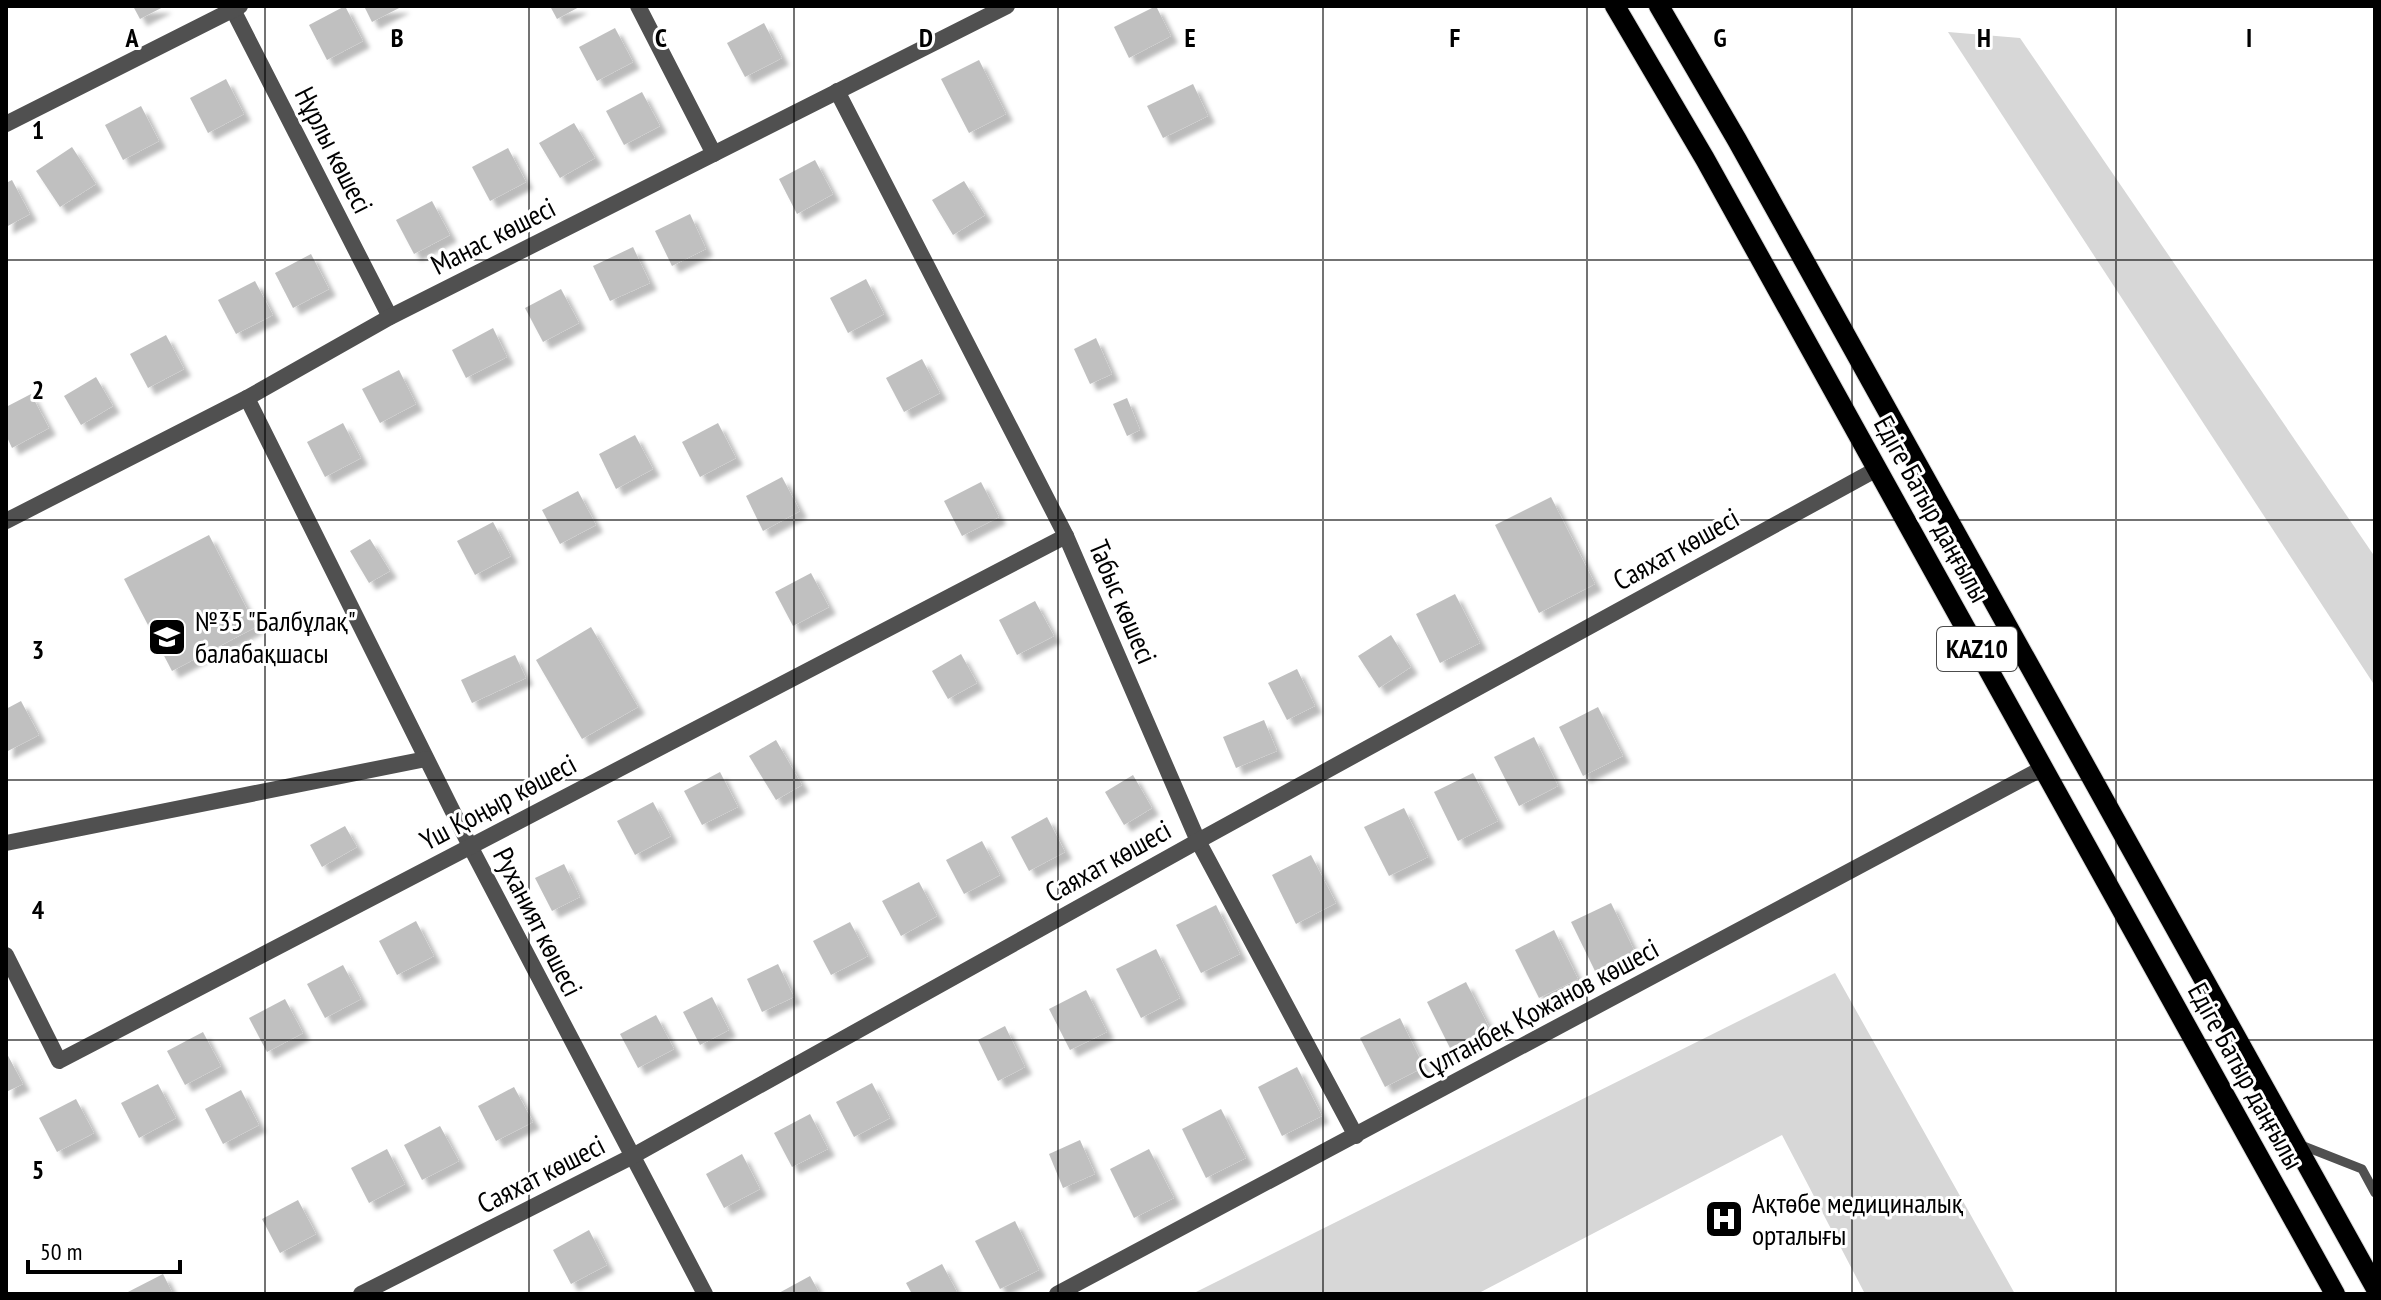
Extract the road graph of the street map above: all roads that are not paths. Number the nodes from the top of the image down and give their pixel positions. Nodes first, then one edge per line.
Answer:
1 (638, 6) edge
2 (1615, 6) edge
3 (1659, 6) edge
4 (235, 7) edge
5 (1003, 7) edge
6 (837, 91) junction
7 (6, 124) edge
8 (714, 154) junction
9 (390, 317) junction
10 (247, 398) junction
11 (1877, 469) junction
12 (6, 521) edge
13 (1066, 536) junction
14 (426, 759) junction
15 (2043, 768) junction
16 (1198, 841) junction
17 (6, 843) edge
18 (470, 846) junction
19 (6, 955) edge
20 (1356, 1136) junction
21 (2295, 1142) junction
22 (631, 1157) junction
23 (2375, 1193) edge
24 (2375, 1287) edge
25 (361, 1294) edge
26 (705, 1294) edge
27 (1057, 1294) edge
28 (2335, 1294) edge

1 - 8 street
2 - 11 main road, Едіге Батыр даңғылы / KAZ10
3 - 21 main road, Едіге Батыр даңғылы / KAZ10
4 - 7 street
4 - 9 street, Нұрлы көшесі
5 - 6 street, Манас көшесі
6 - 8 street, Манас көшесі
6 - 13 street, Табыс көшесі
8 - 9 street, Манас көшесі
9 - 10 street, Манас көшесі
10 - 12 street, Манас көшесі
10 - 14 street, Руханият көшесі
11 - 15 main road, Едіге Батыр даңғылы / KAZ10
11 - 16 street, Саяхат көшесі
13 - 16 street, Табыс көшесі
13 - 18 street, Үш Қоңыр көшесі
14 - 17 street
14 - 18 street, Руханият көшесі
15 - 20 street, Сұлтанбек Қожанов көшесі
15 - 28 main road, Едіге Батыр даңғылы / KAZ10
16 - 20 street, Табыс көшесі
16 - 22 street, Саяхат көшесі
18 - 19 street, Үш Қоңыр көшесі
18 - 22 street, Руханият көшесі
20 - 27 street, Сұлтанбек Қожанов көшесі
21 - 23 lane
21 - 24 main road, Едіге Батыр даңғылы / KAZ10
22 - 25 street, Саяхат көшесі
22 - 26 street, Руханият көшесі

